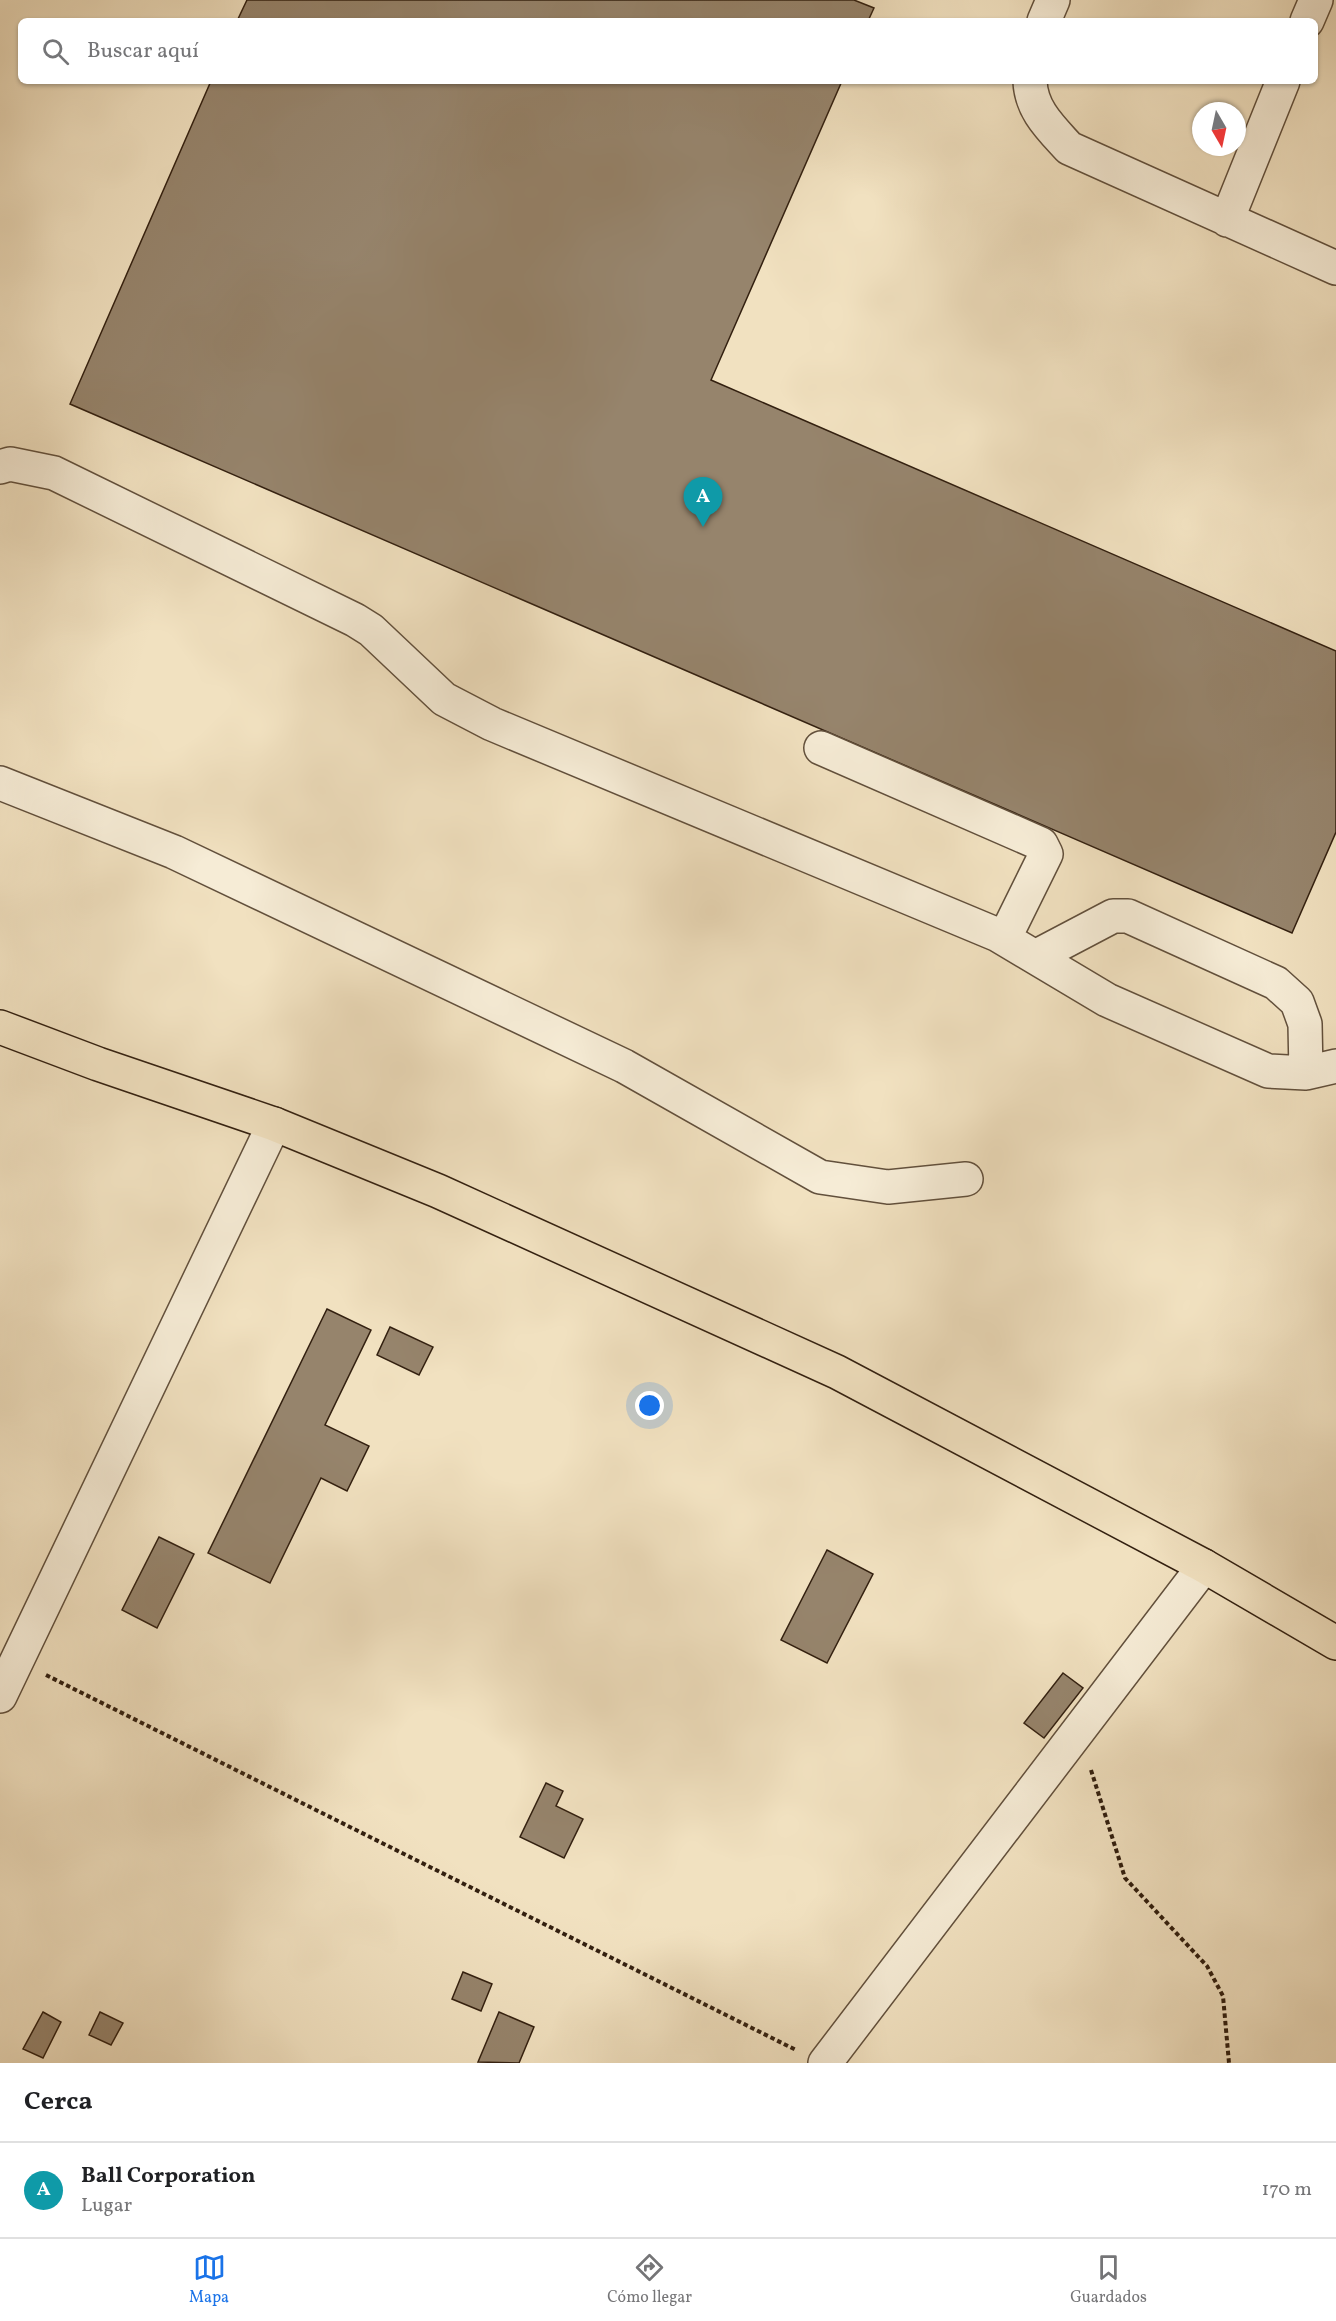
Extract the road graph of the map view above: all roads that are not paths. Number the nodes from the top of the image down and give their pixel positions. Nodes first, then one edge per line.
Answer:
1 (1053, 0) edge
2 (1316, 0) edge
3 (1045, 18) edge
4 (1308, 18) edge
5 (1030, 84) edge
6 (1282, 84) edge
7 (1227, 220) junction
8 (1336, 268) edge
9 (0, 467) edge
10 (821, 747) dead end
11 (0, 783) edge
12 (998, 935) junction
13 (1035, 957) junction
14 (0, 1027) edge
15 (1321, 1070) edge
16 (274, 1124) junction
17 (966, 1179) dead end
18 (1204, 1566) junction
19 (1336, 1643) edge
20 (8, 1656) edge
21 (0, 1696) edge
22 (813, 2058) edge

1 - 3 street
2 - 4 street
5 - 7 street
6 - 7 street
7 - 8 street
9 - 12 street
10 - 12 street
11 - 17 street
12 - 13 street
13 - 15 street
13 - 15 street
14 - 16 highway
16 - 18 highway
16 - 20 street
18 - 19 highway
18 - 22 street
20 - 21 street

